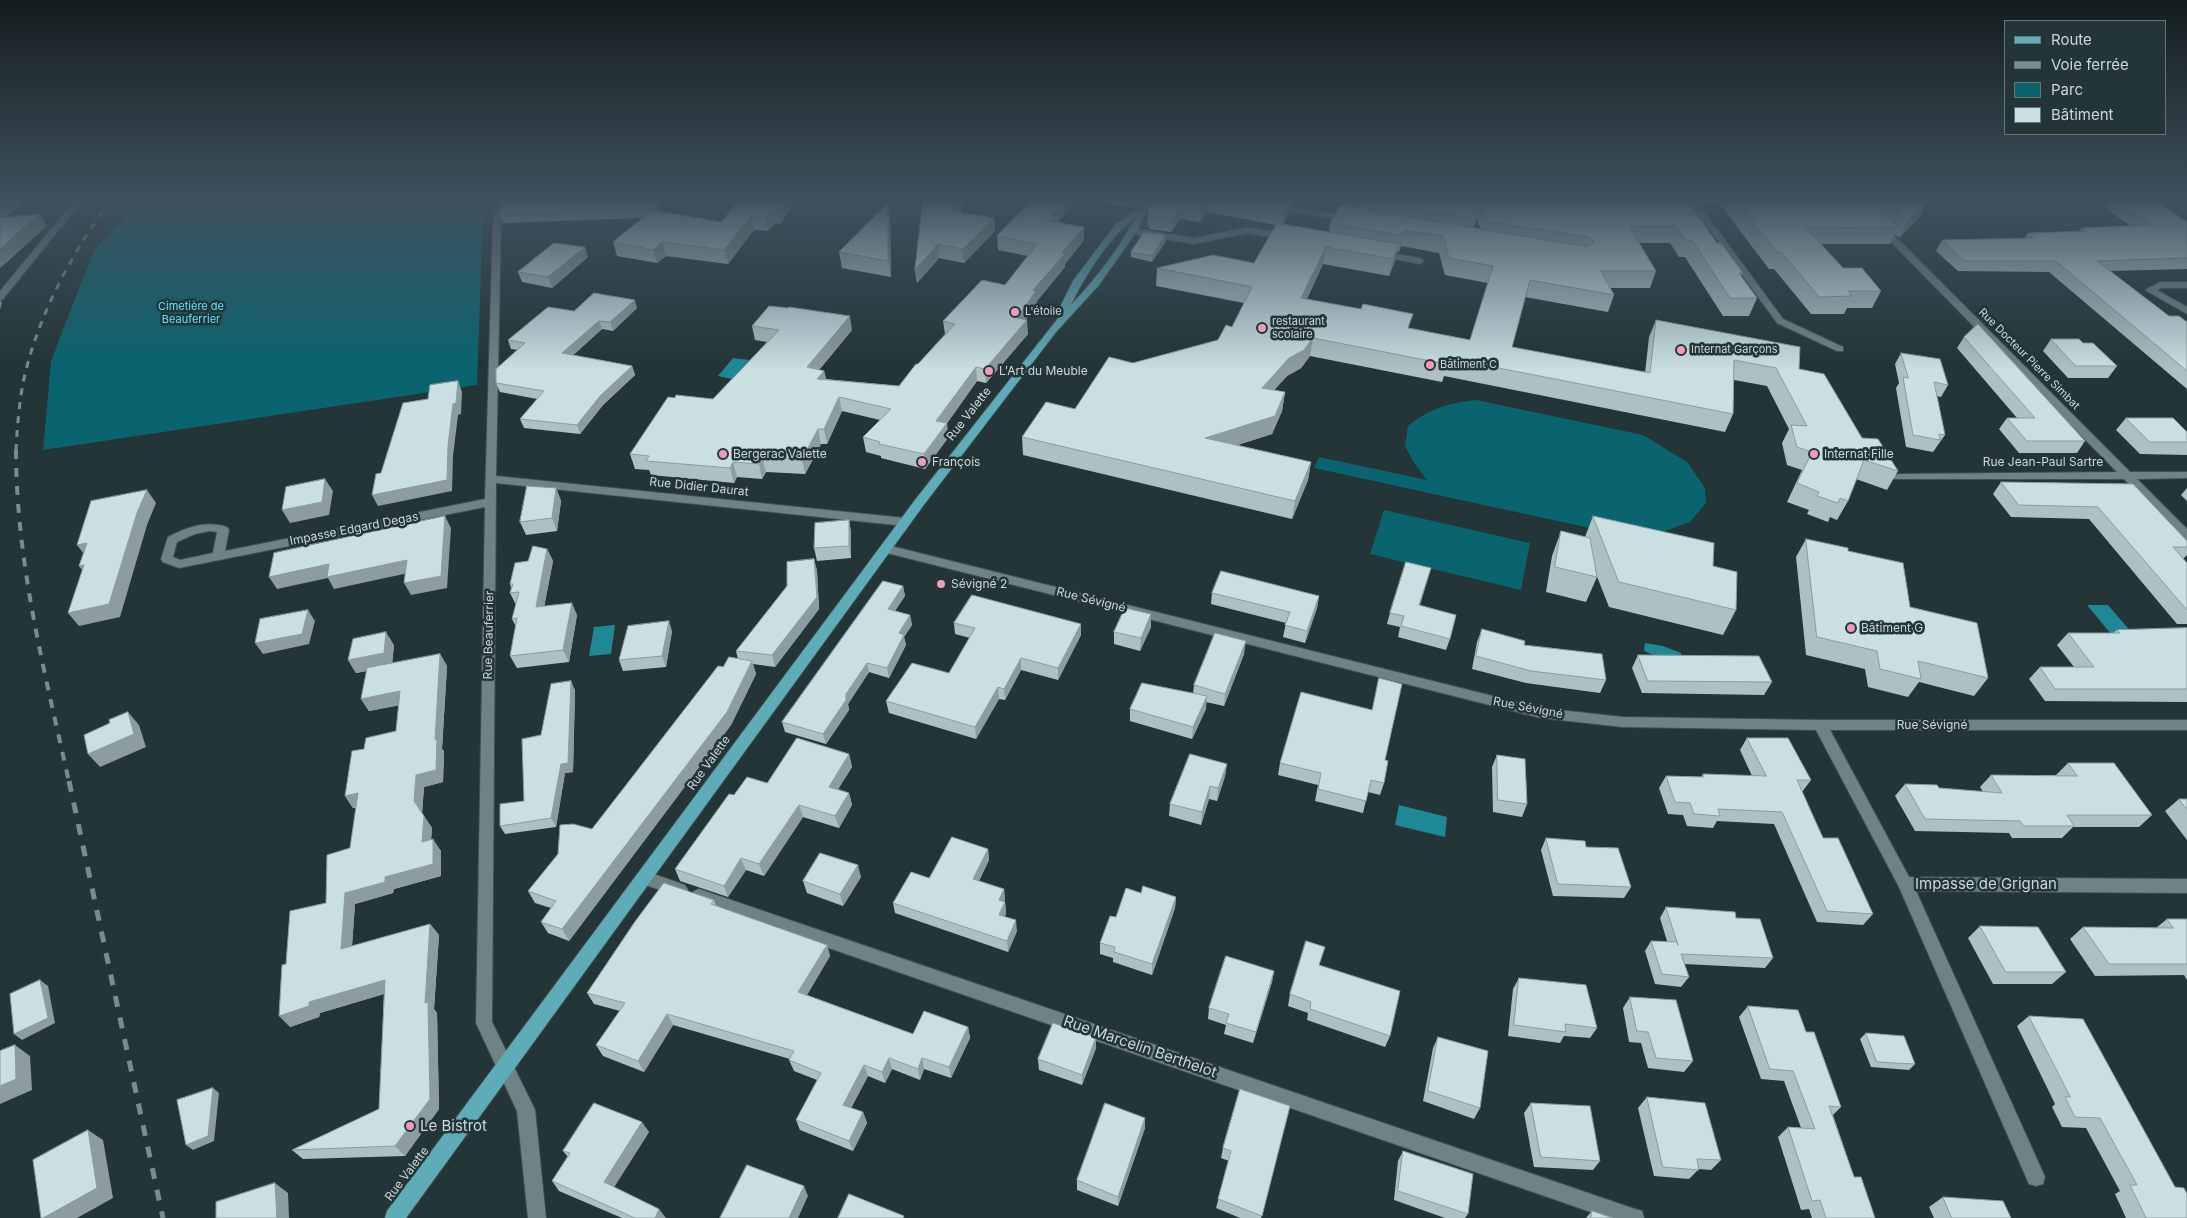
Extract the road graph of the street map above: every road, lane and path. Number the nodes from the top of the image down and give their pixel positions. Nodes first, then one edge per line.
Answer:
1 (34, 257) edge
2 (496, 257) edge
3 (1096, 257) edge
4 (1114, 257) edge
5 (1398, 257) edge
6 (1733, 257) edge
7 (1911, 257) edge
8 (1420, 261) dead end
9 (2187, 285) edge
10 (0, 297) edge
11 (2187, 311) edge
12 (1053, 330) junction
13 (1840, 349) dead end
14 (2187, 475) edge
15 (2128, 476) junction
16 (1899, 477) edge
17 (491, 479) junction
18 (490, 502) junction
19 (905, 522) junction
20 (2187, 536) edge
21 (887, 549) junction
22 (218, 556) junction
23 (1820, 725) junction
24 (2187, 725) edge
25 (645, 878) junction
26 (1904, 884) junction
27 (2187, 886) edge
28 (505, 1068) junction
29 (2036, 1178) dead end
30 (394, 1218) edge
31 (537, 1218) edge
32 (1635, 1218) edge

1 - 10 street
2 - 17 street, Rue Beauferrier
3 - 12 main road, Rue Valette
4 - 12 main road, Rue Valette
5 - 8 street
6 - 13 street
7 - 15 street, Rue Docteur Pierre Simbat
9 - 11 street
12 - 19 main road, Rue Valette
14 - 15 street, Rue Jean-Paul Sartre
15 - 16 street, Rue Jean-Paul Sartre
15 - 20 street, Rue Docteur Pierre Simbat
17 - 18 street, Rue Beauferrier
17 - 19 street, Rue Didier Daurat
18 - 22 street, Impasse Edgard Degas
18 - 28 street, Rue Beauferrier
19 - 21 main road, Rue Valette
21 - 23 street, Rue Sévigné
21 - 25 main road, Rue Valette
22 - 22 street, Impasse Edgard Degas
23 - 24 street, Rue Sévigné
23 - 26 street, Impasse de Grignan
25 - 28 main road, Rue Valette
25 - 32 street, Rue Marcelin Berthelot
26 - 27 street, Impasse de Grignan
26 - 29 street
28 - 30 main road, Rue Valette
28 - 31 street, Rue Beauferrier

